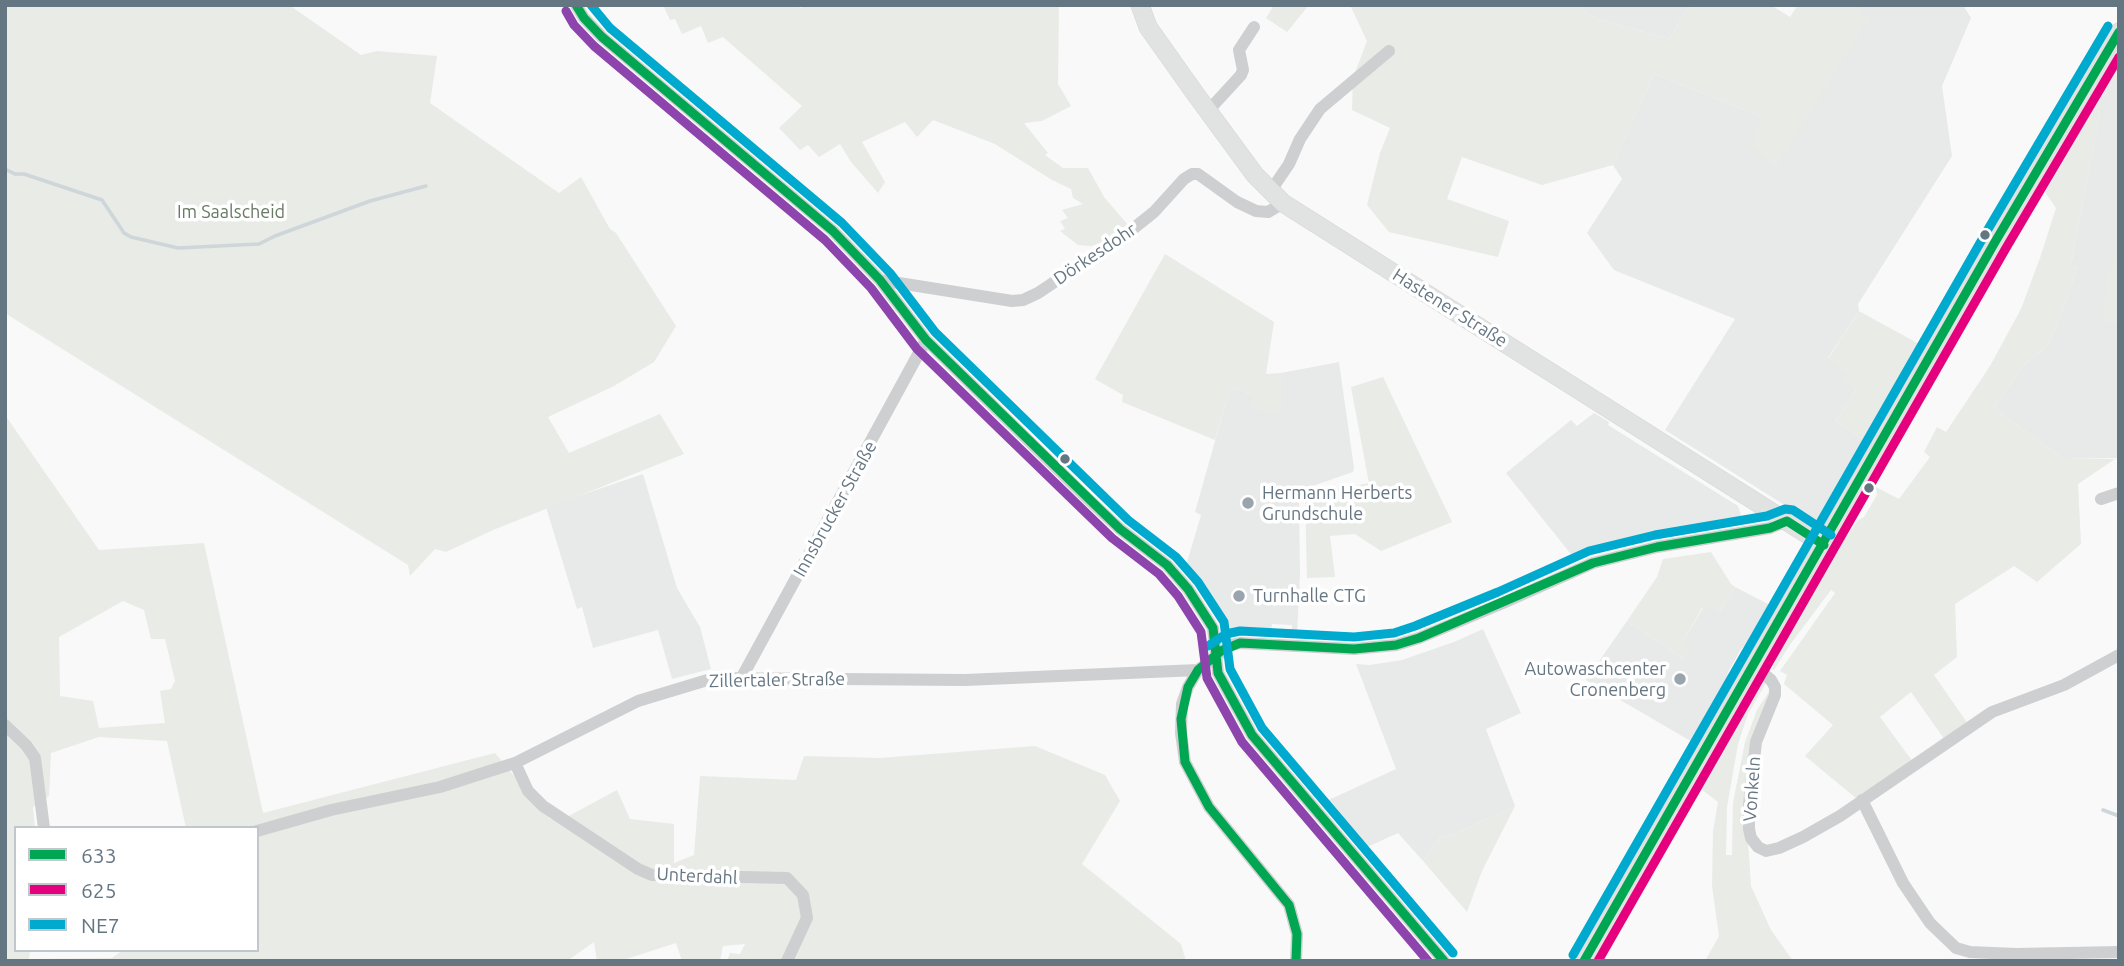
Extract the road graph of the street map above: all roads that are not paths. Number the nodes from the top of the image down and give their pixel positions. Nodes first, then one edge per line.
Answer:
1 (576, 5) edge
2 (1140, 5) edge
3 (1254, 27) dead end
4 (2119, 32) edge
5 (1389, 51) dead end
6 (1208, 111) junction
7 (1276, 197) junction
8 (880, 280) junction
9 (926, 340) junction
10 (2119, 493) edge
11 (2101, 499) dead end
12 (1787, 521) junction
13 (1824, 545) junction
14 (2119, 655) edge
15 (1215, 656) junction
16 (1754, 666) junction
17 (1198, 670) junction
18 (742, 677) junction
19 (5, 725) edge
20 (515, 763) junction
21 (1862, 800) junction
22 (44, 826) edge
23 (259, 830) edge
24 (2119, 952) edge
25 (1969, 956) edge
26 (787, 961) edge
27 (1296, 961) edge
28 (1444, 961) edge
29 (1584, 961) edge

1 - 8 street
2 - 6 main road, Hastener Straße
3 - 6 street
4 - 13 main road
5 - 7 street
6 - 7 main road, Hastener Straße
7 - 8 street, Dörkesdohr
7 - 12 main road, Hastener Straße
8 - 9 street
9 - 15 street
9 - 18 street, Innsbrucker Straße
10 - 11 street
12 - 13 main road, Hastener Straße
12 - 15 street
13 - 16 main road
14 - 21 street, Vonkeln
15 - 17 street
15 - 28 street
16 - 21 street, Vonkeln
16 - 29 main road
17 - 18 street, Zillertaler Straße
17 - 27 street
18 - 20 street, Zillertaler Straße
19 - 22 street
20 - 23 street, Zillertaler Straße
20 - 26 street, Unterdahl
21 - 25 street
24 - 25 street

